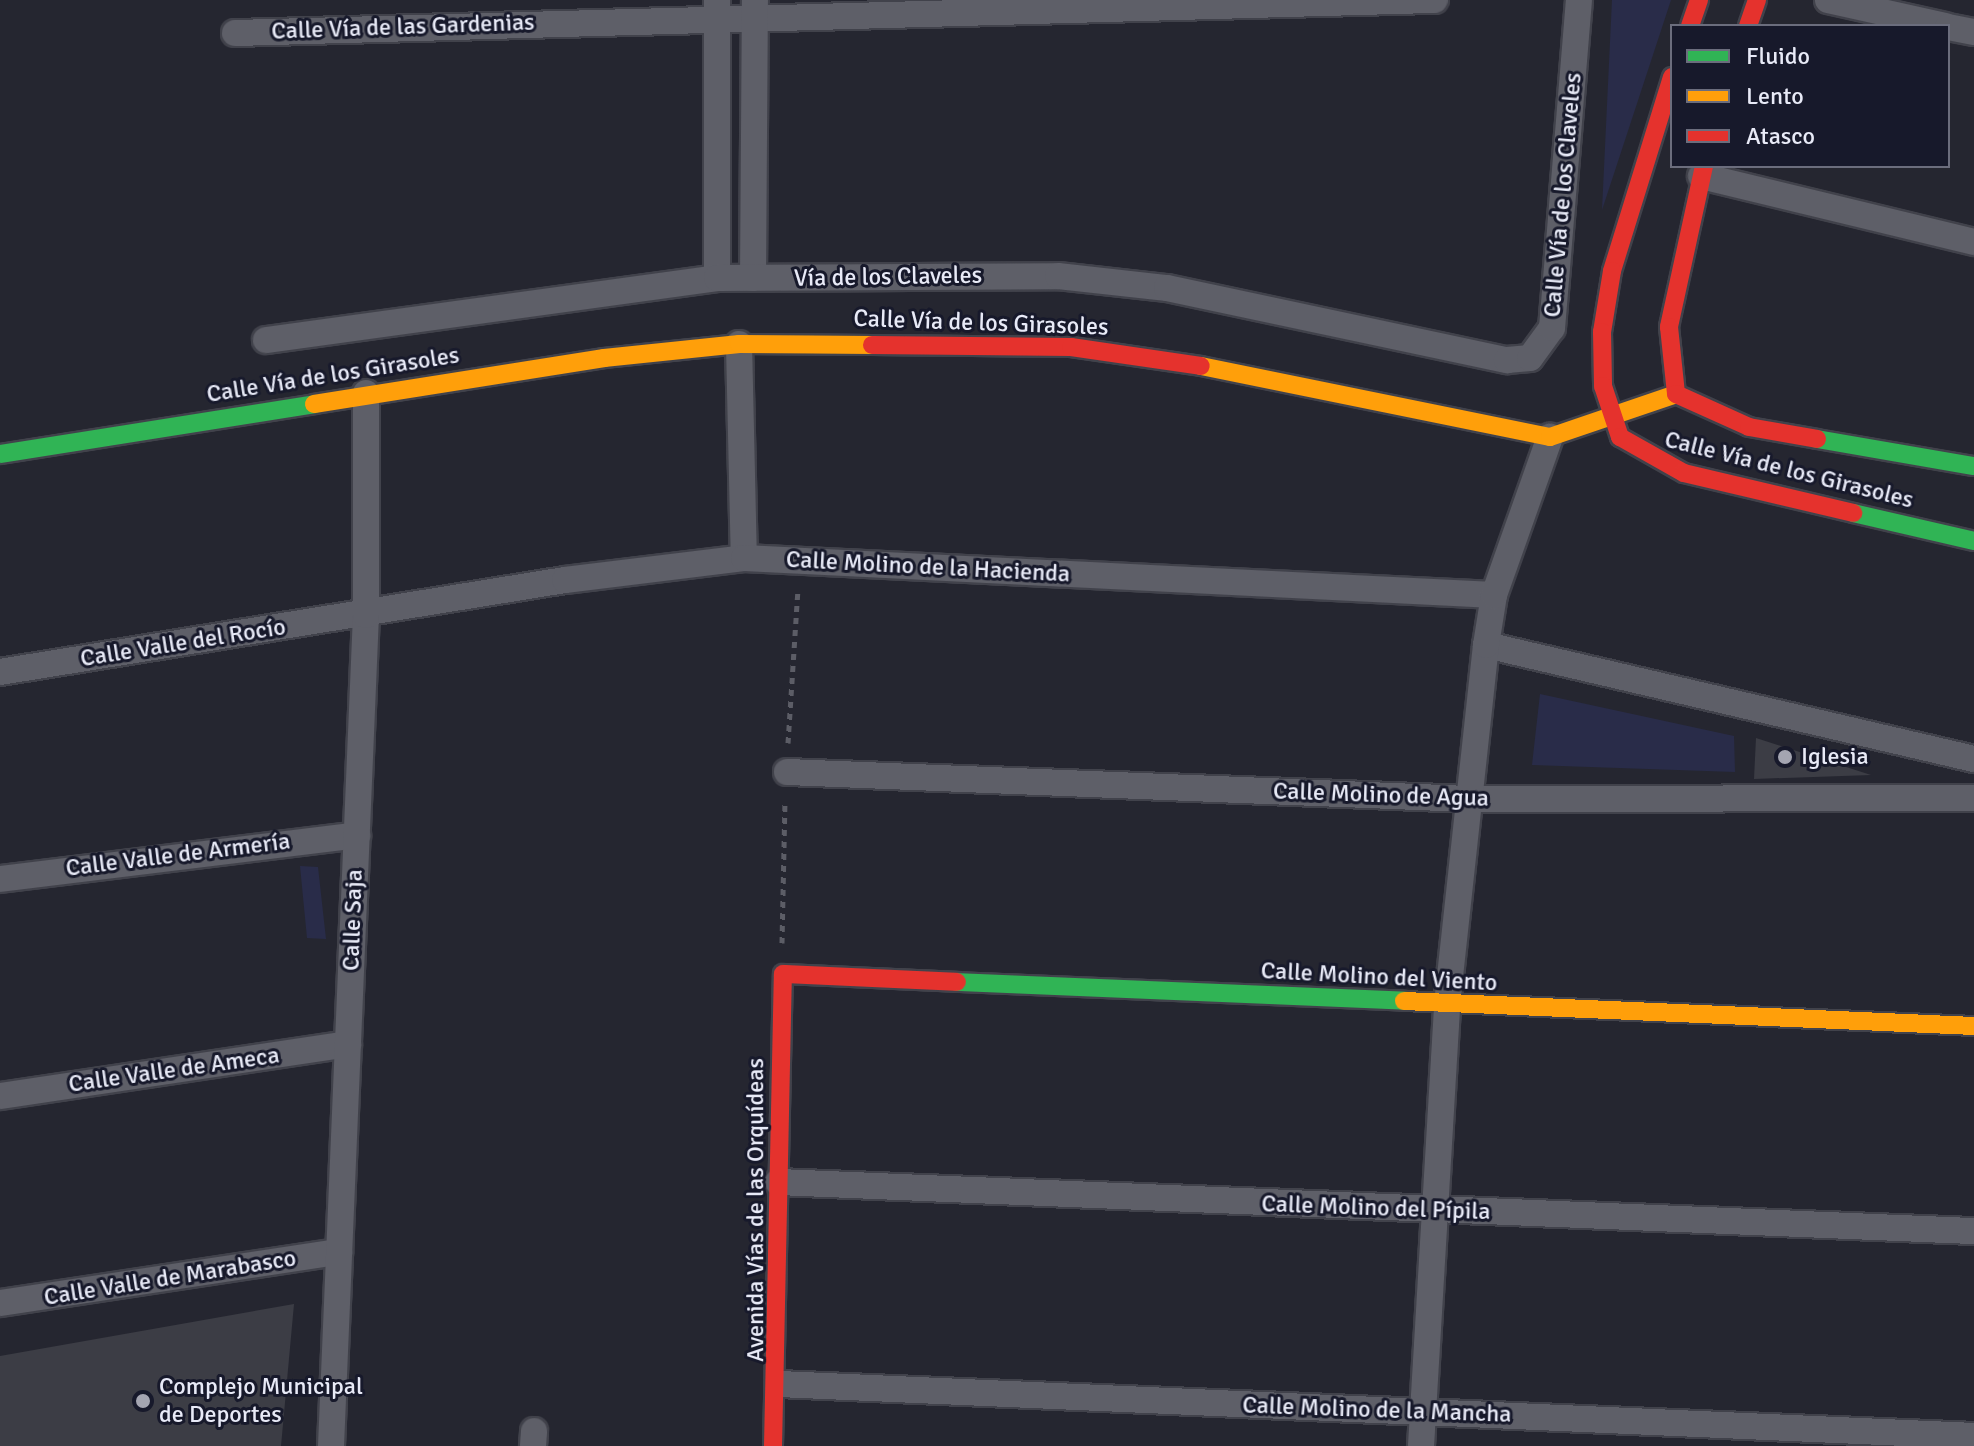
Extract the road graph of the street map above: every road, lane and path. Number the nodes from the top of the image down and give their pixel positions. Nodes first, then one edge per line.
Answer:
1 (1435, 0) edge
2 (1579, 0) edge
3 (1699, 0) edge
4 (1757, 0) edge
5 (1828, 0) edge
6 (718, 7) edge
7 (755, 7) edge
8 (1691, 24) edge
9 (1749, 24) edge
10 (1937, 24) edge
11 (1950, 27) edge
12 (1974, 32) edge
13 (235, 33) dead end
14 (1670, 83) edge
15 (1703, 171) edge
16 (1974, 242) edge
17 (717, 278) junction
18 (753, 278) junction
19 (266, 340) dead end
20 (739, 344) junction
21 (1507, 360) joint
22 (366, 393) junction
23 (1676, 394) junction
24 (1608, 416) junction
25 (1550, 437) junction
26 (0, 454) edge
27 (1974, 466) edge
28 (1974, 541) edge
29 (744, 558) junction
30 (1494, 595) junction
31 (366, 615) junction
32 (1486, 645) junction
33 (0, 672) edge
34 (1974, 759) edge
35 (787, 772) dead end
36 (1974, 798) edge
37 (1468, 799) junction
38 (357, 835) junction
39 (0, 879) edge
40 (783, 974) joint
41 (1447, 1004) junction
42 (1974, 1026) edge
43 (348, 1044) junction
44 (0, 1096) edge
45 (778, 1182) junction
46 (1437, 1211) junction
47 (1974, 1231) edge
48 (339, 1252) junction
49 (0, 1303) edge
50 (779, 1384) junction
51 (1422, 1412) junction
52 (1974, 1436) edge
53 (331, 1446) edge
54 (773, 1446) edge
55 (1421, 1446) edge

1 - 7 street, Calle Vía de las Gardenias
2 - 21 street, Calle Vía de los Claveles
3 - 8 street
4 - 9 street
5 - 10 street
6 - 7 street, Calle Vía de las Gardenias
6 - 13 street, Calle Vía de las Gardenias
6 - 17 street
7 - 18 street
11 - 12 street
14 - 24 street
15 - 16 street
15 - 23 street
17 - 18 street, Vía de los Claveles
17 - 19 street, Vía de los Claveles
18 - 21 street, Vía de los Claveles
20 - 22 street, Calle Vía de los Girasoles
20 - 25 street, Calle Vía de los Girasoles
20 - 29 street
22 - 26 street, Calle Vía de los Girasoles
22 - 31 street, Calle Saja
23 - 24 street
23 - 27 street, Calle Vía de los Girasoles
24 - 25 street
24 - 28 street, Calle Vía de los Girasoles
25 - 30 street
29 - 30 street, Calle Molino de la Hacienda
29 - 31 street, Calle Molino de la Hacienda
30 - 32 street
31 - 33 street, Calle Valle del Rocío
31 - 38 street, Calle Saja
32 - 34 street
32 - 37 street
35 - 37 street, Calle Molino de Agua
36 - 37 street, Calle Molino de Agua
37 - 41 street
38 - 39 street, Calle Valle de Armería
38 - 43 street, Calle Saja
40 - 41 street, Calle Molino del Viento
40 - 45 street, Avenida Vías de las Orquídeas
41 - 42 street, Calle Molino del Viento
41 - 46 street
43 - 44 street, Calle Valle de Ameca
43 - 48 street, Calle Saja
45 - 46 street, Calle Molino del Pípila
45 - 50 street, Avenida Vías de las Orquídeas
46 - 47 street, Calle Molino del Pípila
46 - 51 street
48 - 49 street, Calle Valle de Marabasco
48 - 53 street, Calle Saja
50 - 51 street, Calle Molino de la Mancha
50 - 54 street, Avenida Vías de las Orquídeas
51 - 52 street, Calle Molino de la Mancha
51 - 55 street

